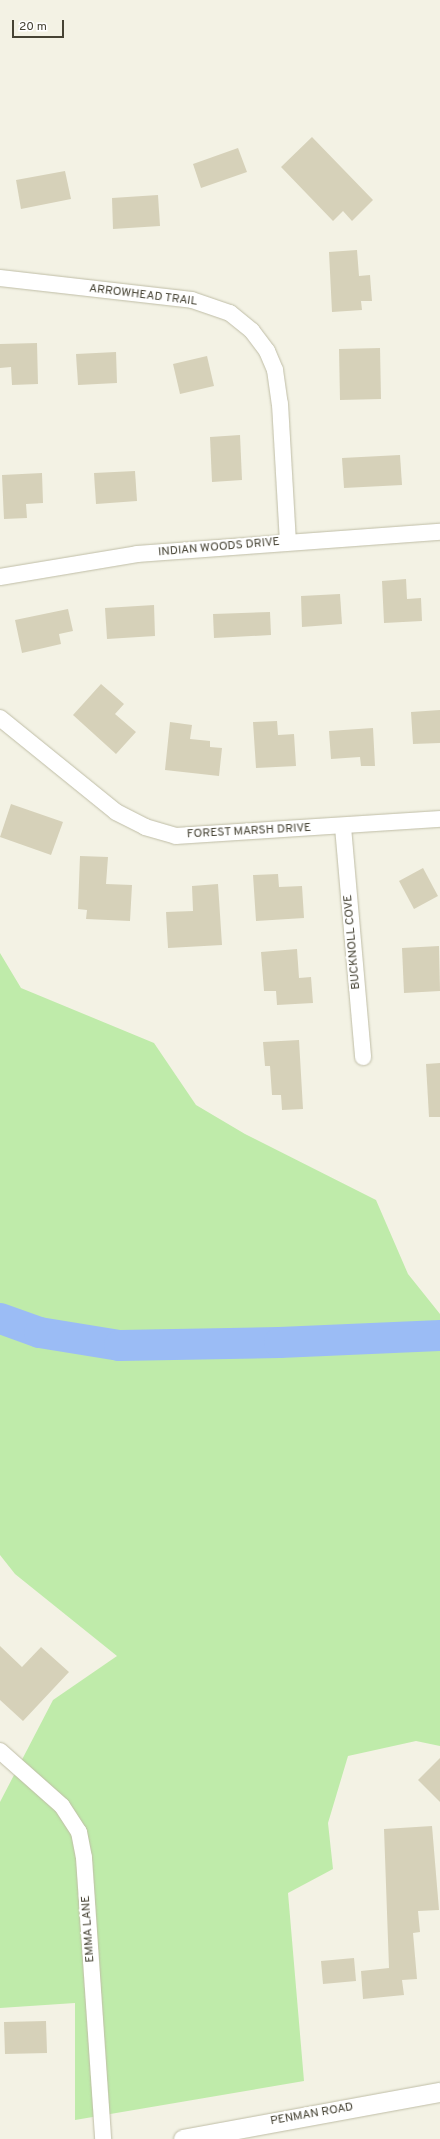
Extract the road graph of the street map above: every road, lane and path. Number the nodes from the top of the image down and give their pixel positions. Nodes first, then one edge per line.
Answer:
1 (0, 278) edge
2 (440, 532) edge
3 (288, 542) junction
4 (0, 577) edge
5 (0, 718) edge
6 (440, 819) edge
7 (343, 827) junction
8 (363, 1057) dead end
9 (0, 1752) edge
10 (440, 2092) edge
11 (103, 2139) edge
12 (183, 2139) edge

1 - 3 street, ARROWHEAD TRAIL
2 - 3 street, INDIAN WOODS DRIVE
3 - 4 street, INDIAN WOODS DRIVE
5 - 7 street, FOREST MARSH DRIVE
6 - 7 street, FOREST MARSH DRIVE
7 - 8 street, BUCKNOLL COVE
9 - 11 street, EMMA LANE
10 - 12 street, PENMAN ROAD

